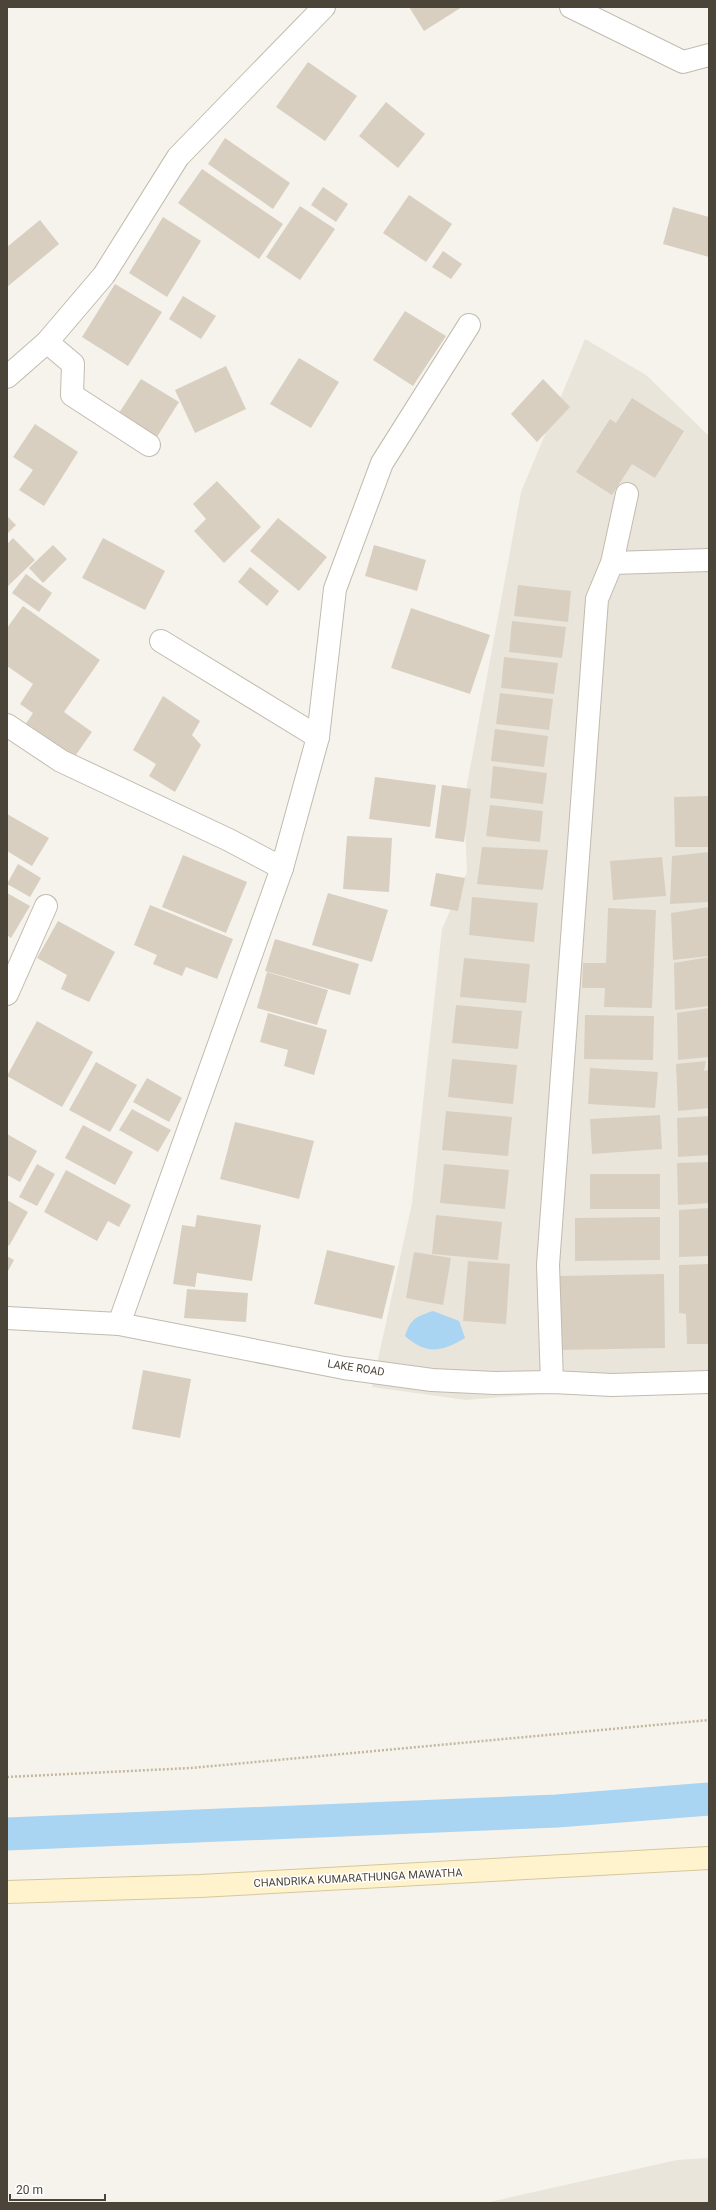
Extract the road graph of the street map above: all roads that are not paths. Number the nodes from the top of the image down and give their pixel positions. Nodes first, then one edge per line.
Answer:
1 (324, 7) edge
2 (571, 7) edge
3 (709, 55) edge
4 (469, 325) dead end
5 (47, 342) junction
6 (7, 377) edge
7 (149, 445) dead end
8 (627, 494) dead end
9 (709, 560) edge
10 (612, 563) junction
11 (161, 641) dead end
12 (7, 725) edge
13 (318, 737) junction
14 (282, 868) junction
15 (46, 906) dead end
16 (7, 994) edge
17 (7, 1318) edge
18 (119, 1324) junction
19 (552, 1382) junction
20 (709, 1382) edge
21 (709, 1858) edge
22 (7, 1892) edge

1 - 5 street
2 - 3 street
4 - 13 street
5 - 6 street
5 - 7 street
8 - 10 street
9 - 10 street
10 - 19 street
11 - 13 street
12 - 14 street
13 - 14 street
14 - 18 street
15 - 16 street
17 - 18 street, LAKE ROAD
18 - 19 street, LAKE ROAD
19 - 20 street, LAKE ROAD
21 - 22 main road, CHANDRIKA KUMARATHUNGA MAWATHA

